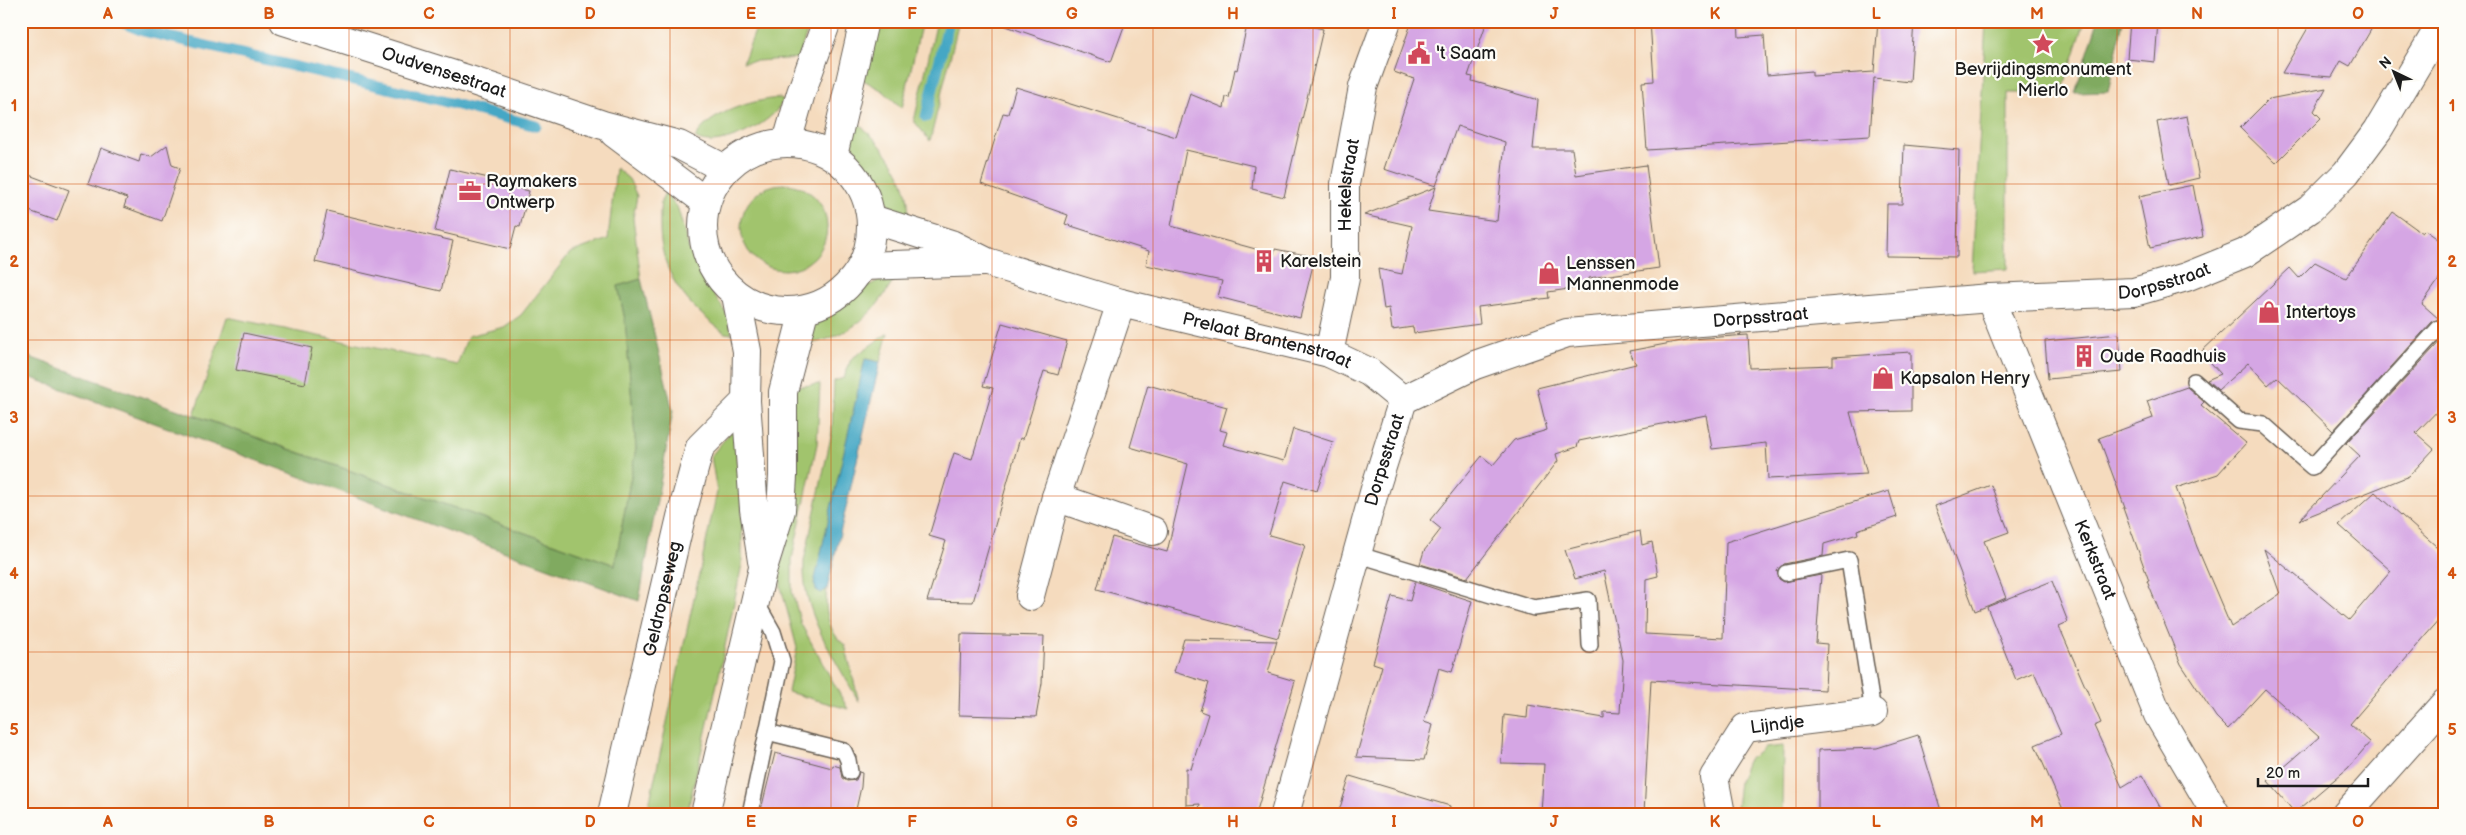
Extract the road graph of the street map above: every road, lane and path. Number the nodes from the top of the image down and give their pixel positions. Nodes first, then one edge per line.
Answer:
1 (284, 21) edge
2 (827, 21) edge
3 (864, 21) edge
4 (1387, 21) edge
5 (2443, 21) edge
6 (602, 125) junction
7 (787, 142) junction
8 (833, 156) junction
9 (725, 169) junction
10 (706, 202) junction
11 (872, 219) junction
12 (987, 262) junction
13 (863, 266) junction
14 (736, 295) junction
15 (1990, 298) junction
16 (1121, 303) junction
17 (804, 311) junction
18 (2439, 328) dead end
19 (1329, 353) junction
20 (2194, 381) dead end
21 (1403, 400) junction
22 (746, 401) junction
23 (1056, 496) junction
24 (1153, 531) dead end
25 (1356, 554) junction
26 (763, 568) junction
27 (1786, 573) dead end
28 (1030, 596) dead end
29 (755, 601) junction
30 (1590, 645) dead end
31 (2445, 703) edge
32 (1874, 712) joint
33 (767, 732) junction
34 (850, 772) dead end
35 (612, 814) edge
36 (705, 814) edge
37 (750, 814) edge
38 (1285, 814) edge
39 (1721, 814) edge
40 (2216, 814) edge
41 (2346, 814) edge

1 - 6 street, Oudvensestraat
2 - 7 street
3 - 8 street
4 - 19 street, Hekelstraat
5 - 15 street, Dorpsstraat
6 - 9 street, Oudvensestraat
6 - 10 street, Oudvensestraat
7 - 8 street
7 - 9 street
8 - 11 street
9 - 10 street
10 - 14 street
11 - 12 street, Prelaat Brantenstraat
11 - 13 street
12 - 13 street, Prelaat Brantenstraat
12 - 16 street, Prelaat Brantenstraat
13 - 17 street
14 - 17 street
14 - 22 street
15 - 21 street, Dorpsstraat
15 - 40 street, Kerkstraat
16 - 19 street, Prelaat Brantenstraat
16 - 23 street
17 - 26 street
18 - 20 lane
19 - 21 street, Prelaat Brantenstraat
21 - 25 street, Dorpsstraat
22 - 26 street
22 - 35 street, Geldropseweg
23 - 24 street
23 - 28 street
25 - 30 lane
25 - 38 street, Dorpsstraat
26 - 29 street
27 - 32 lane
29 - 33 lane
29 - 36 street
31 - 41 street
32 - 39 street, Lijndje
33 - 34 lane
33 - 37 lane

